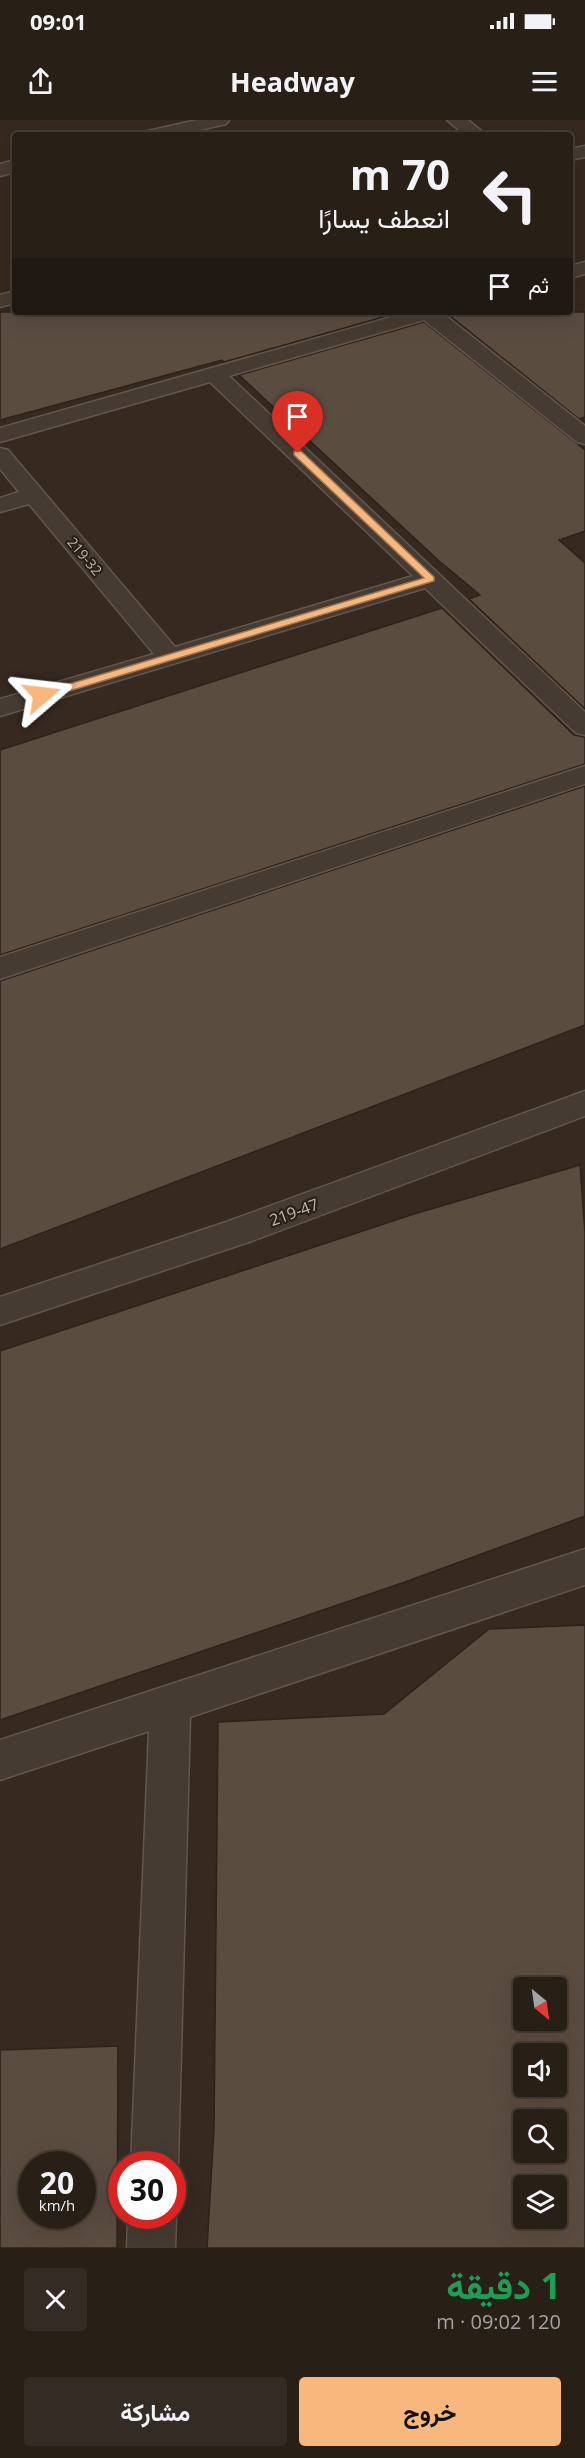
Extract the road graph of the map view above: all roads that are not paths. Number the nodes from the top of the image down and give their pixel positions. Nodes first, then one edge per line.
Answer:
1 (220, 120) edge
2 (456, 120) edge
3 (167, 132) edge
4 (473, 132) edge
5 (422, 315) edge
6 (432, 315) edge
7 (214, 374) junction
8 (0, 435) edge
9 (585, 437) edge
10 (0, 454) edge
11 (35, 495) junction
12 (0, 505) edge
13 (430, 579) junction
14 (170, 657) junction
15 (0, 708) edge
16 (585, 727) edge
17 (585, 774) edge
18 (0, 968) edge
19 (585, 1103) edge
20 (0, 1311) edge
21 (585, 1567) edge
22 (170, 1704) junction
23 (0, 1760) edge
24 (154, 2151) edge
25 (152, 2229) edge
26 (151, 2248) edge

1 - 3 street
2 - 4 street
5 - 7 street
6 - 9 street
7 - 8 street
7 - 13 street
10 - 11 street, 219-32
11 - 12 street
11 - 14 street, 219-32
13 - 14 street
13 - 16 street
14 - 15 street
17 - 18 street
19 - 20 street, 219-47
21 - 22 street
22 - 23 street
22 - 24 street
25 - 26 street

